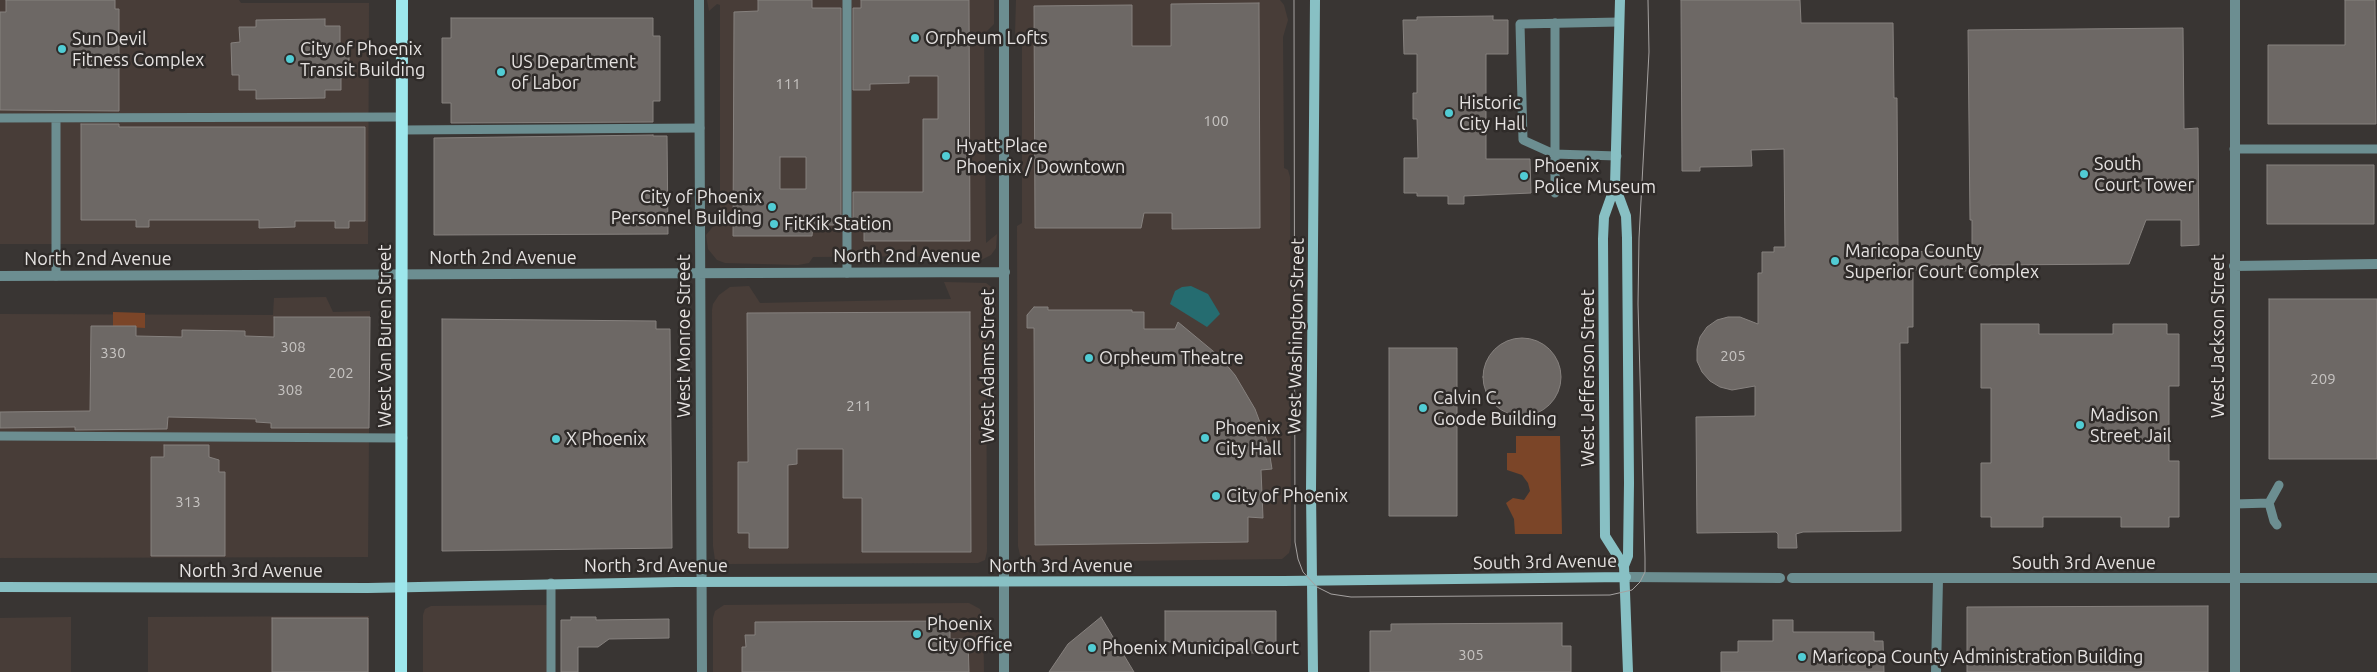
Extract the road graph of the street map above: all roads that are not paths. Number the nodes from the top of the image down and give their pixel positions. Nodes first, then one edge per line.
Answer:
1 (402, 0) edge
2 (700, 0) edge
3 (847, 0) edge
4 (1004, 0) edge
5 (1316, 0) edge
6 (1620, 0) edge
7 (2235, 0) edge
8 (1619, 22) junction
9 (1555, 23) junction
10 (0, 118) edge
11 (56, 118) junction
12 (402, 124) junction
13 (700, 128) junction
14 (2234, 149) junction
15 (2377, 149) edge
16 (1554, 154) junction
17 (1617, 156) junction
18 (1615, 186) junction
19 (1555, 193) dead end
20 (2377, 264) edge
21 (2234, 266) junction
22 (1005, 272) junction
23 (700, 273) junction
24 (847, 273) junction
25 (402, 274) junction
26 (0, 276) edge
27 (56, 276) junction
28 (0, 436) edge
29 (403, 438) junction
30 (2279, 485) dead end
31 (2269, 503) junction
32 (2236, 504) junction
33 (2277, 525) dead end
34 (1624, 566) junction
35 (1626, 577) junction
36 (1780, 578) dead end
37 (1792, 578) dead end
38 (2377, 578) edge
39 (1938, 579) junction
40 (2236, 579) junction
41 (1312, 581) junction
42 (702, 582) junction
43 (1003, 582) junction
44 (551, 584) junction
45 (0, 587) edge
46 (402, 587) junction
47 (401, 672) edge
48 (551, 672) edge
49 (702, 672) edge
50 (1004, 672) edge
51 (1313, 672) edge
52 (1628, 672) edge
53 (1936, 672) edge
54 (2235, 672) edge

1 - 12 main road, West Van Buren Street
2 - 13 street, West Monroe Street
3 - 24 lane
4 - 22 street, West Adams Street
5 - 41 main road, West Washington Street
6 - 8 main road, West Jefferson Street
7 - 14 street, West Jackson Street
8 - 9 lane
8 - 17 main road, West Jefferson Street
9 - 16 lane
9 - 16 lane
10 - 11 lane
11 - 12 lane
11 - 27 lane
12 - 13 lane
12 - 25 main road, West Van Buren Street
13 - 23 street, West Monroe Street
14 - 15 lane
14 - 21 street, West Jackson Street
16 - 17 lane
16 - 19 lane
17 - 18 main road, West Jefferson Street
18 - 34 main road, West Jefferson Street
18 - 34 main road, West Jefferson Street
20 - 21 street
21 - 32 street, West Jackson Street
22 - 24 street, North 2nd Avenue
22 - 43 street, West Adams Street
23 - 24 street, North 2nd Avenue
23 - 25 street, North 2nd Avenue
23 - 42 street, West Monroe Street
25 - 27 street, North 2nd Avenue
25 - 29 main road, West Van Buren Street
26 - 27 street, North 2nd Avenue
28 - 29 lane
29 - 46 main road, West Van Buren Street
30 - 31 lane
31 - 32 lane
31 - 33 lane
32 - 40 street, West Jackson Street
34 - 35 main road, West Jefferson Street
35 - 36 street, South 3rd Avenue
35 - 41 main road, South 3rd Avenue
35 - 52 main road, West Jefferson Street
37 - 39 street, South 3rd Avenue
38 - 40 street, South 3rd Avenue
39 - 40 street, South 3rd Avenue
39 - 53 street
40 - 54 street, West Jackson Street
41 - 43 main road, North 3rd Avenue
41 - 51 main road, West Washington Street
42 - 43 main road, North 3rd Avenue
42 - 44 main road, North 3rd Avenue
42 - 49 street, West Monroe Street
43 - 50 street, West Adams Street
44 - 46 main road, North 3rd Avenue
44 - 48 lane
45 - 46 main road, North 3rd Avenue
46 - 47 main road, West Van Buren Street

